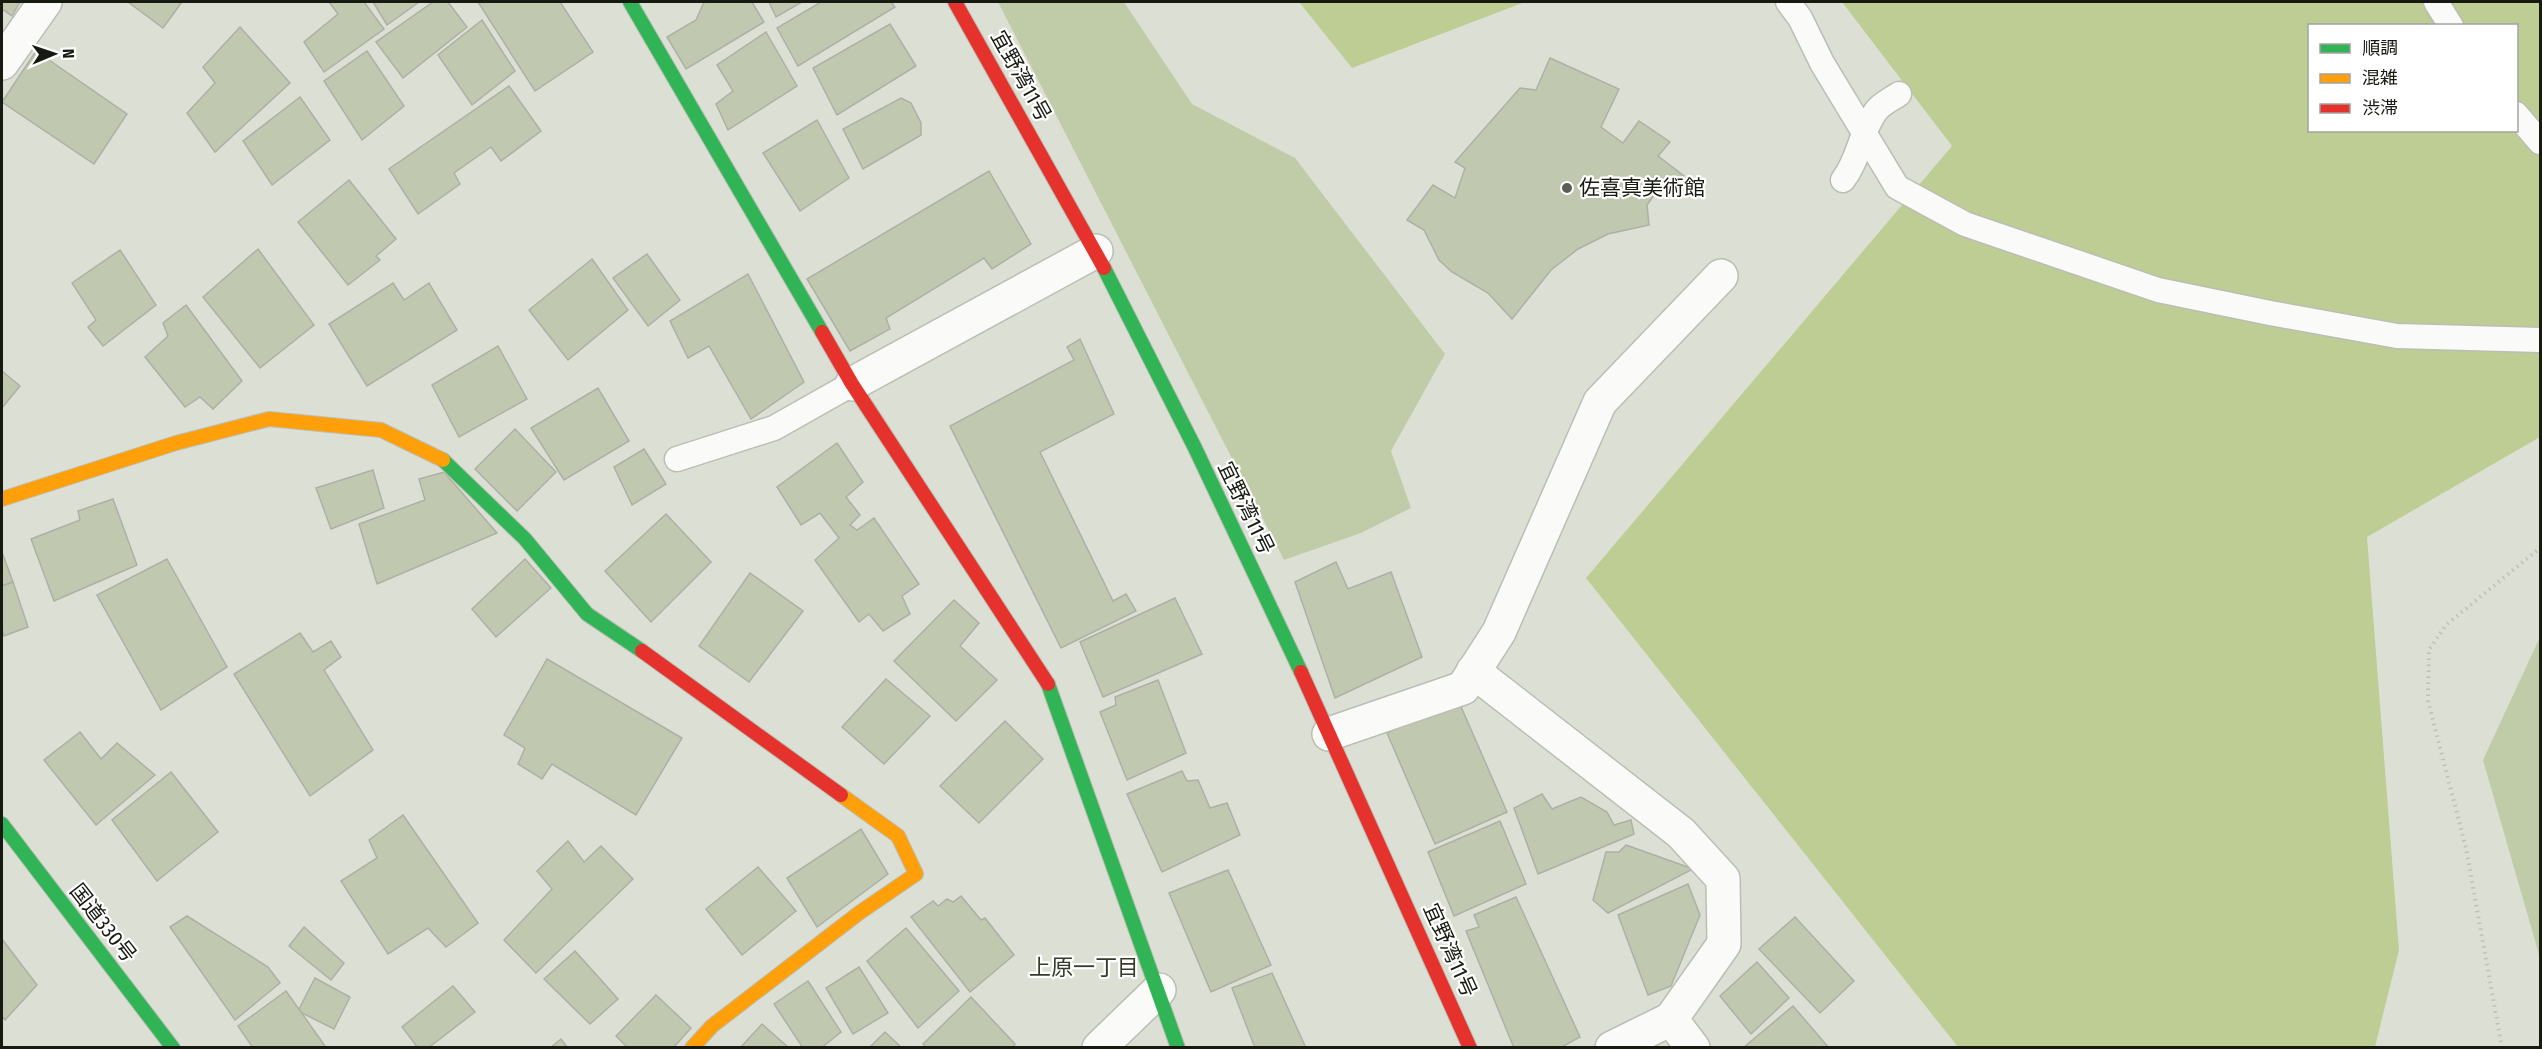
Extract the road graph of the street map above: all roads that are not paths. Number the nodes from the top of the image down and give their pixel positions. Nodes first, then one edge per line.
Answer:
1 (45, 2) edge
2 (630, 2) edge
3 (955, 2) edge
4 (1788, 2) edge
5 (2436, 2) edge
6 (2450, 24) edge
7 (2, 63) edge
8 (1899, 94) dead end
9 (2518, 115) edge
10 (1864, 133) junction
11 (2541, 142) edge
12 (1843, 180) dead end
13 (1096, 251) junction
14 (1721, 276) dead end
15 (2541, 340) edge
16 (852, 384) junction
17 (677, 459) dead end
18 (2, 499) edge
19 (1473, 671) junction
20 (1329, 734) junction
21 (2, 824) edge
22 (1159, 990) junction
23 (1671, 1019) junction
24 (173, 1047) edge
25 (692, 1047) edge
26 (1099, 1047) edge
27 (1178, 1047) edge
28 (1470, 1047) edge
29 (1612, 1047) edge
30 (1694, 1047) edge

1 - 7 street
2 - 16 main road
3 - 13 main road, 宜野湾11号
4 - 10 lane
5 - 6 lane
8 - 10 lane
9 - 11 lane
10 - 12 lane
10 - 15 lane
13 - 16 street
13 - 20 main road, 宜野湾11号
14 - 19 street
16 - 17 lane
16 - 22 main road
18 - 25 main road
19 - 20 street
19 - 23 street
20 - 28 main road, 宜野湾11号
21 - 24 main road, 国道330号
22 - 26 street
22 - 27 main road
23 - 29 street
23 - 30 street

